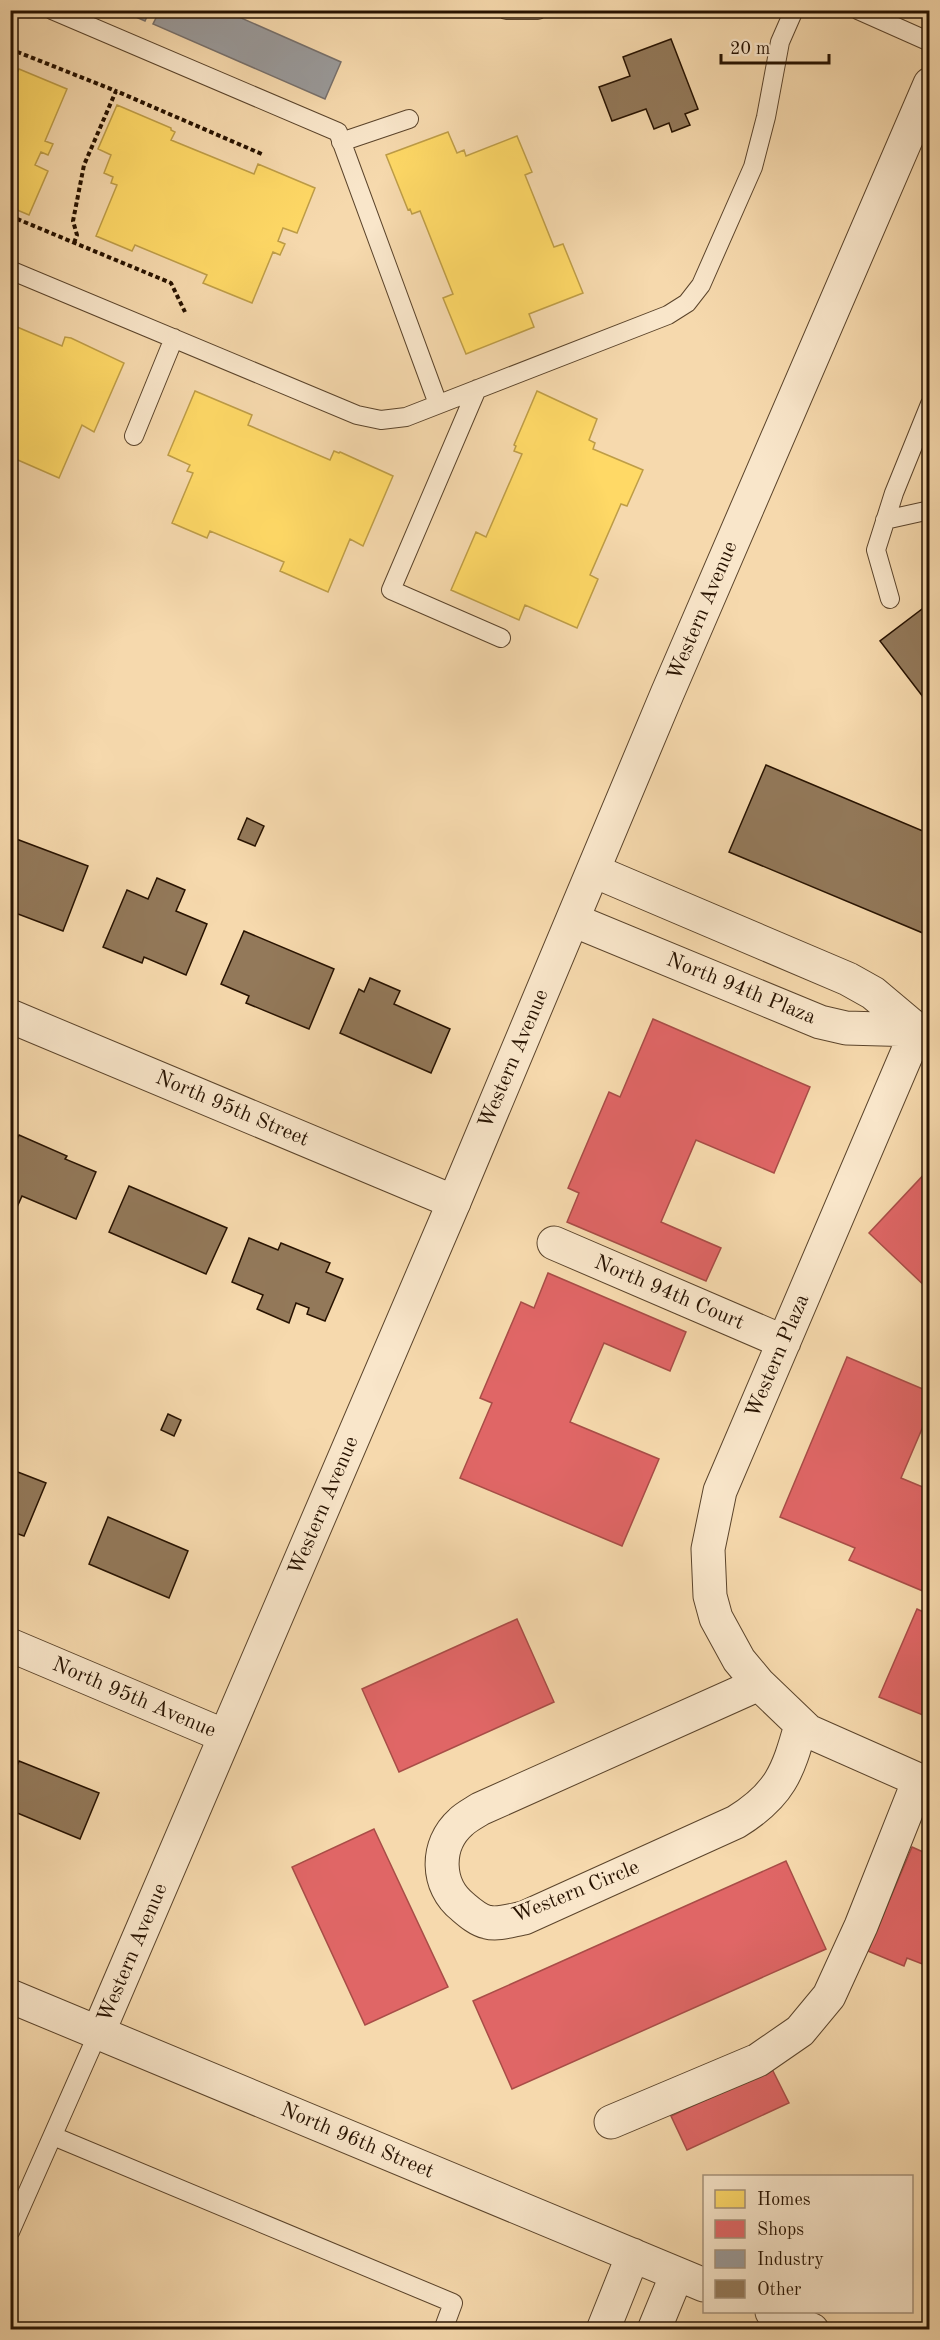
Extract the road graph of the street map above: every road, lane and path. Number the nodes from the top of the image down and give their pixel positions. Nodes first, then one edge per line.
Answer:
1 (52, 10) edge
2 (506, 10) edge
3 (538, 10) edge
4 (794, 10) edge
5 (858, 10) edge
6 (930, 42) edge
7 (10, 49) edge
8 (930, 84) edge
9 (116, 91) junction
10 (409, 119) dead end
11 (341, 142) junction
12 (264, 155) dead end
13 (10, 216) edge
14 (74, 243) junction
15 (10, 270) edge
16 (178, 340) junction
17 (477, 389) junction
18 (438, 404) junction
19 (930, 404) edge
20 (134, 436) dead end
21 (930, 510) edge
22 (885, 520) junction
23 (890, 598) dead end
24 (501, 638) dead end
25 (594, 871) junction
26 (573, 920) junction
27 (10, 1016) edge
28 (923, 1033) edge
29 (454, 1202) junction
30 (554, 1243) dead end
31 (784, 1342) junction
32 (10, 1645) edge
33 (759, 1684) junction
34 (801, 1725) junction
35 (225, 1736) junction
36 (924, 1783) edge
37 (10, 1996) edge
38 (98, 2033) junction
39 (611, 2122) dead end
40 (53, 2136) junction
41 (10, 2232) edge
42 (633, 2256) junction
43 (691, 2279) edge
44 (774, 2313) edge
45 (443, 2330) edge
46 (603, 2330) edge
47 (654, 2330) edge
48 (812, 2330) edge

1 - 11 lane
2 - 3 lane
4 - 17 lane
5 - 6 lane
7 - 9 path
8 - 25 street, Western Avenue
9 - 12 path
9 - 14 path
10 - 11 lane
11 - 18 lane
13 - 14 path
14 - 16 path
15 - 16 lane
16 - 18 lane
16 - 20 lane
17 - 18 lane
17 - 24 lane
19 - 22 lane
21 - 22 lane
22 - 23 lane
25 - 26 street, Western Avenue
25 - 28 street
26 - 28 street, North 94th Plaza
26 - 29 street, Western Avenue
27 - 29 street, North 95th Street
28 - 31 street, Western Plaza
29 - 35 street, Western Avenue
30 - 31 street, North 94th Court
31 - 33 street, Western Plaza
32 - 35 street, North 95th Avenue
33 - 34 street, Western Plaza
33 - 34 street, Western Circle
34 - 36 street, Western Plaza
35 - 38 street, Western Avenue
36 - 39 street
37 - 38 street, North 96th Street
38 - 40 lane
38 - 42 street, North 96th Street
40 - 41 lane
40 - 45 lane
42 - 43 street, North 96th Street
42 - 46 street
43 - 47 street
44 - 48 street

